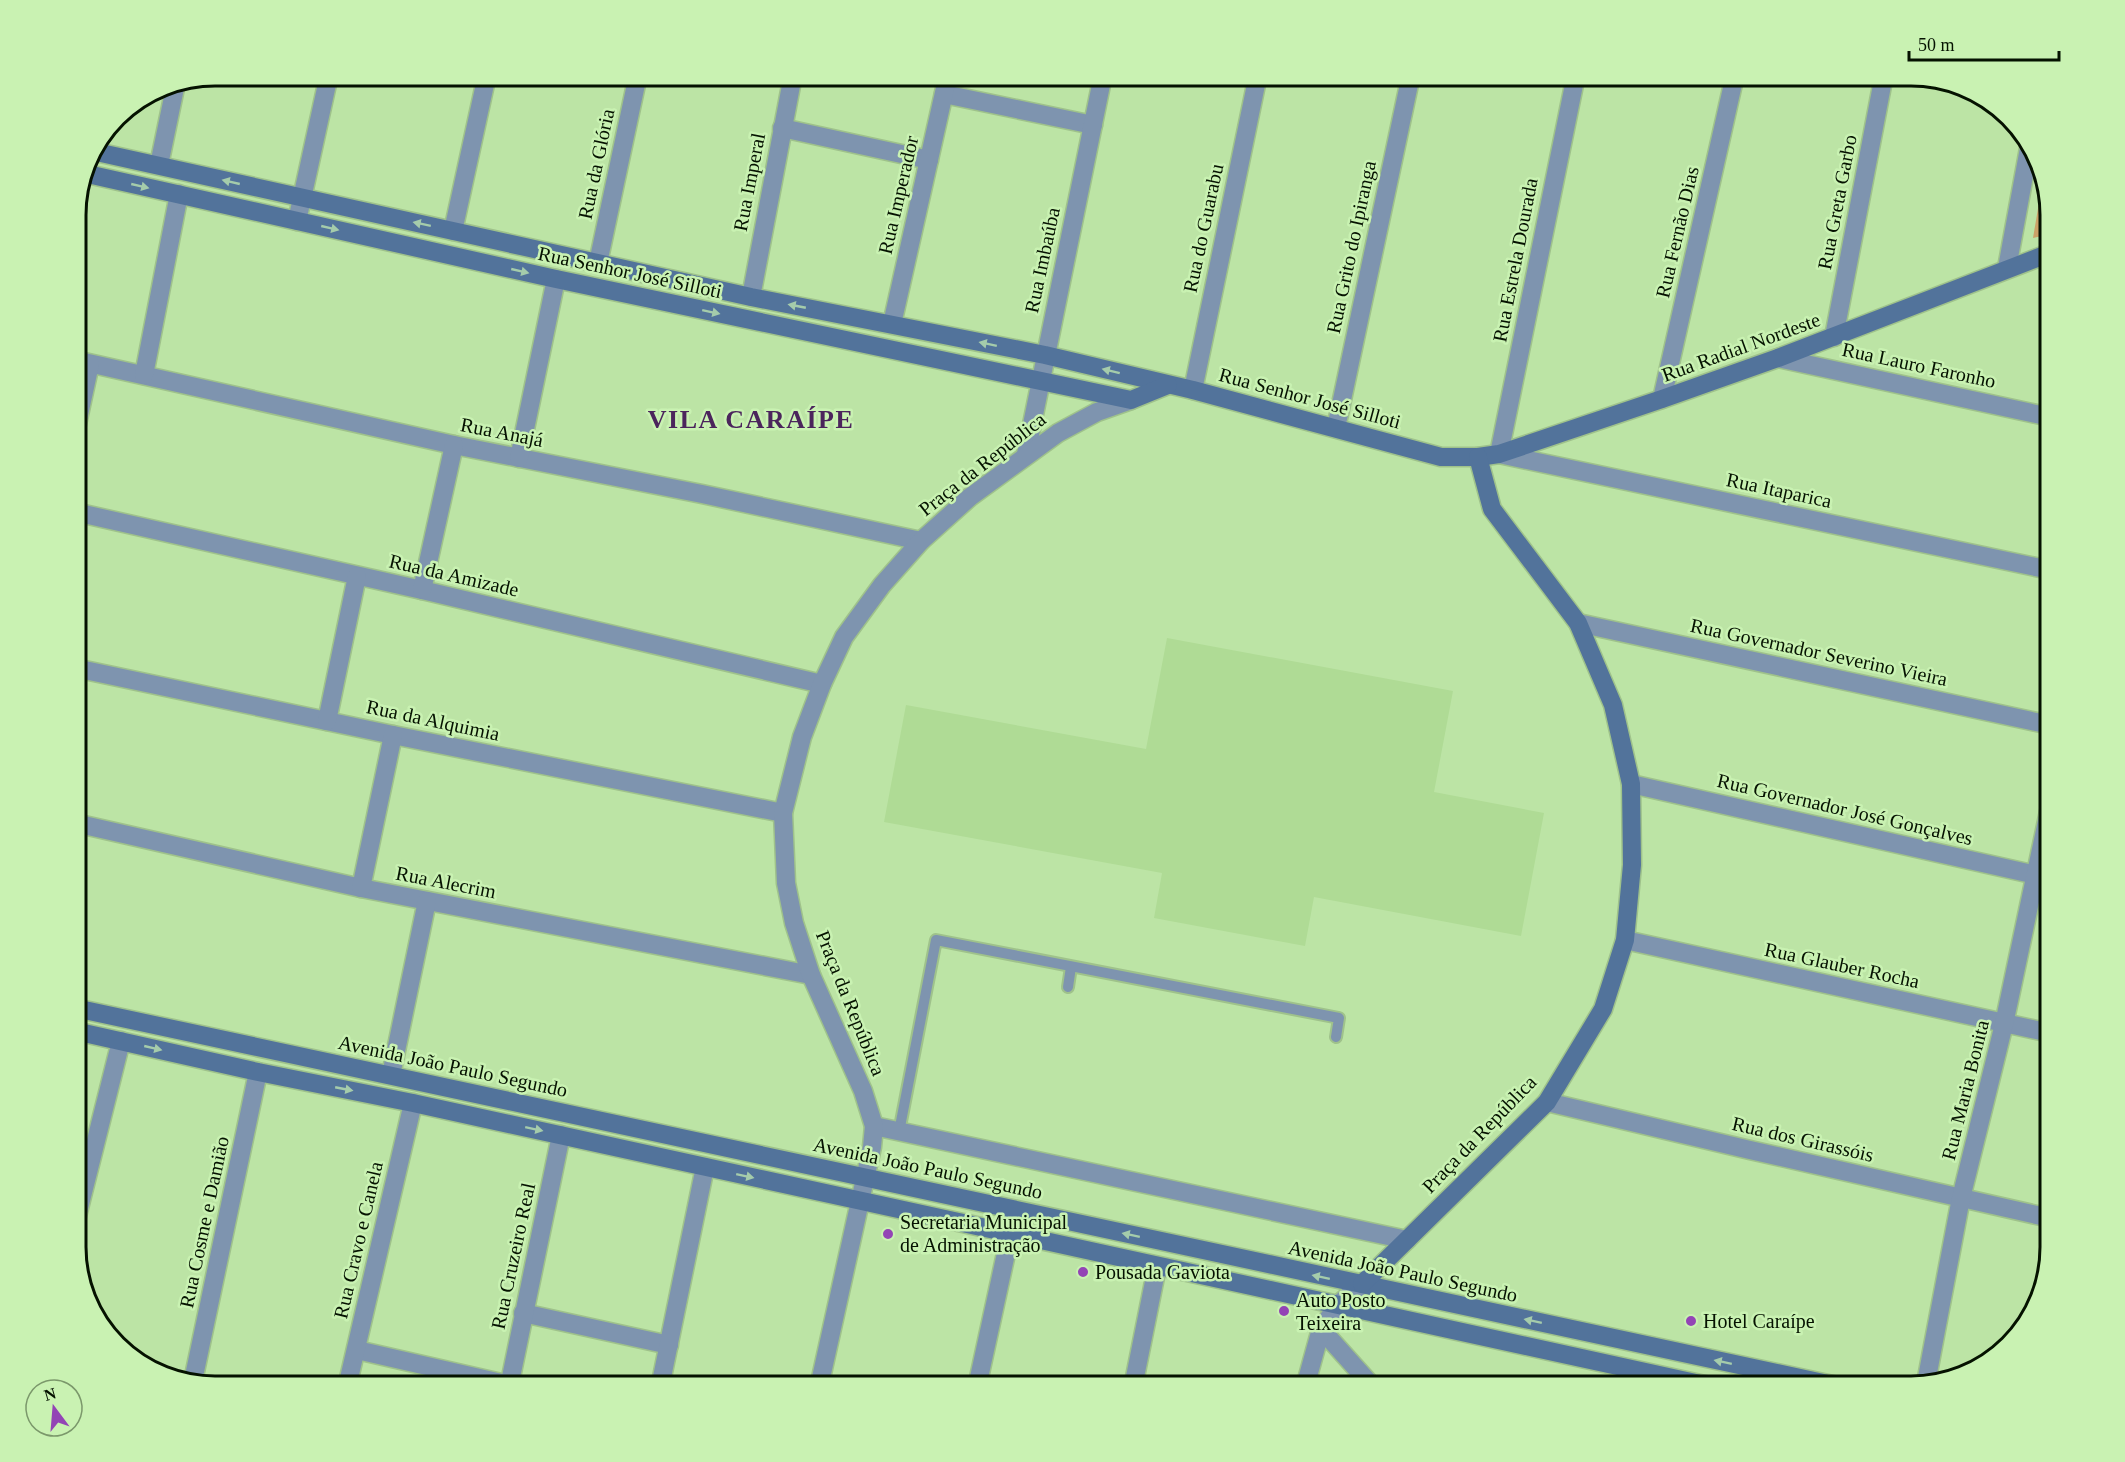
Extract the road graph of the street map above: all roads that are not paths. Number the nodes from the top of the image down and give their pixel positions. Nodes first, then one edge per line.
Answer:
1 (327, 86) edge
2 (485, 86) edge
3 (636, 86) edge
4 (791, 86) edge
5 (946, 86) edge
6 (1101, 86) edge
7 (1255, 86) edge
8 (1409, 86) edge
9 (1574, 86) edge
10 (1733, 86) edge
11 (1882, 86) edge
12 (174, 92) edge
13 (944, 94) junction
14 (1093, 125) junction
15 (782, 128) junction
16 (102, 153) edge
17 (2027, 159) edge
18 (929, 160) junction
19 (159, 165) junction
20 (92, 175) edge
21 (178, 194) junction
22 (302, 198) junction
23 (297, 221) junction
24 (453, 231) junction
25 (2040, 259) edge
26 (598, 263) junction
27 (2007, 268) junction
28 (556, 279) junction
29 (751, 297) junction
30 (892, 324) junction
31 (1834, 337) junction
32 (1046, 355) junction
33 (1778, 358) junction
34 (86, 363) edge
35 (144, 375) junction
36 (1040, 381) junction
37 (1168, 385) junction
38 (1193, 390) junction
39 (1662, 399) junction
40 (1131, 400) junction
41 (2040, 415) edge
42 (1336, 428) junction
43 (454, 445) junction
44 (1026, 454) junction
45 (1499, 454) junction
46 (1441, 457) joint
47 (1478, 457) junction
48 (519, 458) junction
49 (86, 514) edge
50 (921, 541) junction
51 (2040, 568) edge
52 (357, 576) junction
53 (422, 590) junction
54 (1578, 623) junction
55 (86, 670) edge
56 (822, 684) junction
57 (327, 721) junction
58 (2040, 723) edge
59 (393, 735) junction
60 (1631, 784) junction
61 (783, 813) junction
62 (86, 826) edge
63 (2040, 876) edge
64 (2040, 884) edge
65 (361, 888) junction
66 (426, 901) junction
67 (1625, 940) junction
68 (1071, 967) junction
69 (811, 975) junction
70 (1068, 987) dead end
71 (86, 1010) edge
72 (2004, 1024) junction
73 (2040, 1031) edge
74 (86, 1033) edge
75 (1336, 1037) dead end
76 (121, 1041) junction
77 (258, 1072) junction
78 (391, 1075) junction
79 (1547, 1102) junction
80 (413, 1103) junction
81 (874, 1126) junction
82 (899, 1132) junction
83 (561, 1136) junction
84 (705, 1167) junction
85 (865, 1178) junction
86 (86, 1180) edge
87 (1961, 1198) junction
88 (860, 1201) junction
89 (2040, 1216) edge
90 (1011, 1235) junction
91 (1407, 1240) junction
92 (1157, 1267) junction
93 (1362, 1284) junction
94 (1338, 1305) junction
95 (523, 1313) junction
96 (1321, 1329) junction
97 (669, 1346) junction
98 (357, 1350) junction
99 (195, 1375) edge
100 (1928, 1375) edge
101 (349, 1376) edge
102 (467, 1376) edge
103 (511, 1376) edge
104 (662, 1376) edge
105 (821, 1376) edge
106 (979, 1376) edge
107 (1135, 1376) edge
108 (1308, 1376) edge
109 (1363, 1376) edge
110 (1664, 1376) edge
111 (1791, 1376) edge

1 - 22 street
2 - 24 street
3 - 26 street, Rua da Glória
4 - 15 street, Rua Imperal
5 - 13 street, Rua Imperador
6 - 14 street, Rua Imbaúba
7 - 38 street, Rua do Guarabu
8 - 42 street, Rua Grito do Ipiranga
9 - 45 street, Rua Estrela Dourada
10 - 39 street, Rua Fernão Dias
11 - 31 street, Rua Greta Garbo
12 - 19 street
13 - 14 street
13 - 18 street, Rua Imperador
14 - 32 street, Rua Imbaúba
15 - 18 street
15 - 29 street, Rua Imperal
16 - 19 street, Rua Senhor José Silloti
17 - 27 street
18 - 30 street, Rua Imperador
22 -> 19 street, Rua Senhor José Silloti
20 -> 21 street, Rua Senhor José Silloti
21 - 23 street, Rua Senhor José Silloti
21 - 35 street
22 - 23 street
24 -> 22 street, Rua Senhor José Silloti
23 -> 28 street, Rua Senhor José Silloti
24 - 26 street, Rua Senhor José Silloti
25 - 27 street, Rua Radial Nordeste
26 - 29 street, Rua Senhor José Silloti
27 - 31 street, Rua Radial Nordeste
28 -> 36 street, Rua Senhor José Silloti
28 - 48 street
30 -> 29 street, Rua Senhor José Silloti
32 -> 30 street, Rua Senhor José Silloti
31 - 33 street, Rua Radial Nordeste
32 - 36 street, Rua Imbaúba
37 -> 32 street, Rua Senhor José Silloti
33 - 39 street, Rua Radial Nordeste
33 - 41 street, Rua Lauro Faronho
34 - 35 street, Rua Anajá
35 - 43 street, Rua Anajá
36 - 40 street, Rua Senhor José Silloti
36 - 44 street, Rua Imbaúba
37 - 38 street, Rua Senhor José Silloti
37 - 40 street
38 - 42 street, Rua Senhor José Silloti
39 - 45 street, Rua Radial Nordeste
40 - 44 street, Praça da República
42 - 46 street, Rua Senhor José Silloti
43 - 48 street, Rua Anajá
43 - 53 street
44 - 50 street, Praça da República
45 - 47 street, Rua Radial Nordeste
45 - 51 street, Rua Itaparica
46 - 47 street, Rua Radial Nordeste
47 - 54 street, Praça da República
48 - 50 street, Rua Anajá
49 - 52 street, Rua da Amizade
50 - 56 street, Praça da República
52 - 53 street, Rua da Amizade
52 - 57 street
53 - 56 street, Rua da Amizade
54 - 58 street, Rua Governador Severino Vieira
54 - 60 street, Praça da República
55 - 57 street, Rua da Alquimia
56 - 61 street, Praça da República
57 - 59 street, Rua da Alquimia
59 - 61 street, Rua da Alquimia
59 - 65 street
60 - 63 street, Rua Governador José Gonçalves
60 - 67 street, Praça da República
61 - 69 street, Praça da República
62 - 65 street, Rua Alecrim
64 - 72 street, Rua Maria Bonita
65 - 66 street, Rua Alecrim
66 - 69 street, Rua Alecrim
66 - 78 street
67 - 72 street, Rua Glauber Rocha
67 - 79 street, Praça da República
68 - 70 lane
68 - 75 lane
68 - 82 lane
69 - 81 street, Praça da República
71 - 78 street, Avenida João Paulo Segundo
72 - 73 street, Rua Glauber Rocha
72 - 87 street, Rua Maria Bonita
74 - 76 street
76 -> 77 street
76 - 86 street
77 -> 80 street
77 - 99 street, Rua Cosme e Damião
78 - 85 street, Avenida João Paulo Segundo
79 - 87 street, Rua dos Girassóis
79 - 91 street, Praça da República
80 -> 83 street
80 - 98 street, Rua Cravo e Canela
81 - 82 street
81 - 85 street, Praça da República
82 - 91 street
83 - 84 street
83 - 95 street, Rua Cruzeiro Real
84 -> 88 street
84 - 97 street
85 - 88 street, Praça da República
93 -> 85 street, Avenida João Paulo Segundo
87 - 89 street, Rua dos Girassóis
87 - 100 street, Rua Maria Bonita
88 - 90 street
88 - 105 street, Praça da República
90 - 92 street
90 - 106 street
91 - 93 street, Praça da República
92 - 94 street
92 - 107 street
93 - 94 street
111 -> 93 street, Avenida João Paulo Segundo
94 - 96 street
94 - 110 street
95 - 97 street
95 - 103 street, Rua Cruzeiro Real
96 - 108 street
96 - 109 street
97 - 104 street
98 - 101 street, Rua Cravo e Canela
98 - 102 street

